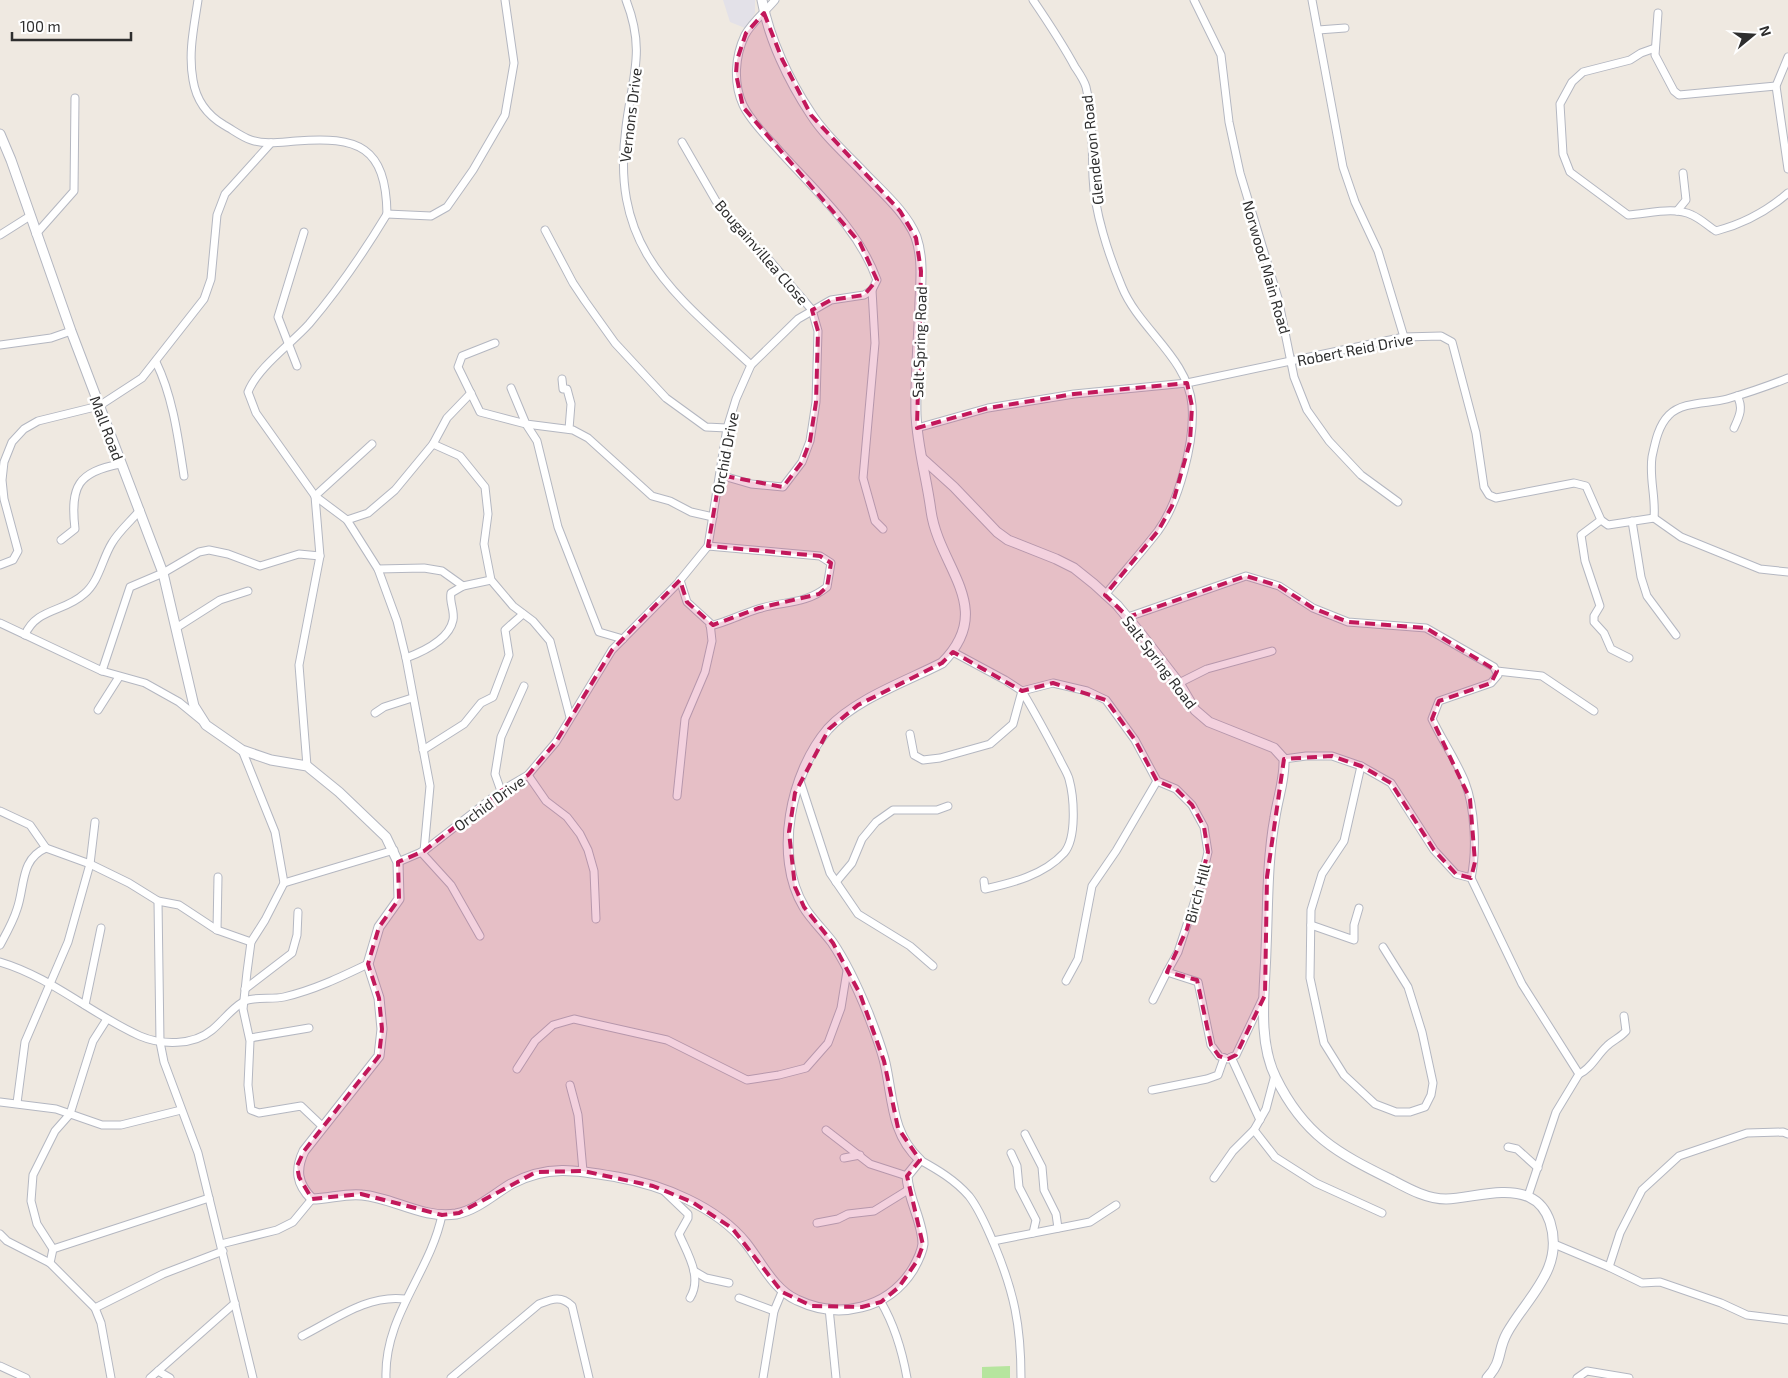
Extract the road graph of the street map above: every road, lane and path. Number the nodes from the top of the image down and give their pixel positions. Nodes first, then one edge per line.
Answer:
1 (198, 0) edge
2 (505, 0) edge
3 (626, 0) edge
4 (762, 0) edge
5 (775, 0) edge
6 (1033, 0) edge
7 (1194, 0) edge
8 (1312, 0) edge
9 (764, 13) junction
10 (1658, 13) dead end
11 (1345, 28) dead end
12 (1318, 30) junction
13 (1655, 48) junction
14 (1788, 57) edge
15 (1776, 86) junction
16 (75, 98) dead end
17 (0, 135) edge
18 (682, 142) dead end
19 (271, 143) junction
20 (1788, 169) edge
21 (1683, 173) dead end
22 (1788, 193) edge
23 (1677, 211) junction
24 (387, 214) junction
25 (30, 216) junction
26 (545, 230) dead end
27 (304, 232) dead end
28 (36, 234) junction
29 (0, 235) edge
30 (872, 290) junction
31 (812, 310) junction
32 (71, 331) junction
33 (1404, 336) junction
34 (495, 343) dead end
35 (0, 345) edge
36 (289, 345) junction
37 (1292, 361) junction
38 (156, 362) junction
39 (751, 365) junction
40 (297, 366) dead end
41 (1788, 378) edge
42 (562, 379) dead end
43 (1187, 383) junction
44 (511, 388) dead end
45 (471, 393) junction
46 (1736, 396) junction
47 (99, 406) junction
48 (526, 424) junction
49 (728, 428) junction
50 (917, 428) junction
51 (1734, 428) dead end
52 (570, 429) junction
53 (372, 444) dead end
54 (433, 444) junction
55 (923, 459) junction
56 (120, 464) junction
57 (720, 475) junction
58 (184, 476) dead end
59 (315, 496) junction
60 (1398, 502) dead end
61 (140, 510) junction
62 (713, 517) junction
63 (1654, 518) junction
64 (346, 520) junction
65 (1601, 520) junction
66 (1632, 521) junction
67 (882, 528) dead end
68 (61, 540) dead end
69 (708, 546) junction
70 (320, 556) junction
71 (0, 565) edge
72 (378, 569) junction
73 (1788, 572) edge
74 (163, 573) junction
75 (491, 580) junction
76 (680, 580) junction
77 (463, 586) junction
78 (248, 591) dead end
79 (1105, 595) junction
80 (524, 614) junction
81 (1128, 618) junction
82 (0, 623) edge
83 (710, 626) junction
84 (176, 628) junction
85 (25, 635) junction
86 (1676, 635) dead end
87 (623, 639) junction
88 (1272, 651) dead end
89 (953, 652) junction
90 (406, 658) junction
91 (1629, 658) dead end
92 (1497, 670) junction
93 (102, 671) junction
94 (119, 677) junction
95 (1179, 683) junction
96 (524, 686) dead end
97 (1022, 691) junction
98 (412, 698) junction
99 (98, 710) dead end
100 (1594, 712) dead end
101 (375, 714) dead end
102 (570, 717) junction
103 (206, 725) junction
104 (910, 734) dead end
105 (242, 750) junction
106 (423, 750) junction
107 (1284, 759) junction
108 (307, 766) junction
109 (1361, 766) junction
110 (528, 775) junction
111 (1157, 780) junction
112 (800, 781) junction
113 (501, 791) junction
114 (677, 796) dead end
115 (948, 806) dead end
116 (0, 811) edge
117 (96, 822) dead end
118 (46, 848) junction
119 (394, 850) junction
120 (423, 851) junction
121 (398, 862) junction
122 (90, 864) junction
123 (218, 878) dead end
124 (1471, 878) junction
125 (984, 881) dead end
126 (836, 882) junction
127 (284, 883) junction
128 (158, 901) junction
129 (1359, 908) dead end
130 (298, 912) dead end
131 (596, 918) dead end
132 (1311, 925) junction
133 (101, 928) dead end
134 (217, 930) junction
135 (480, 936) dead end
136 (251, 942) junction
137 (0, 945) edge
138 (1383, 948) dead end
139 (0, 962) edge
140 (368, 964) junction
141 (933, 966) dead end
142 (847, 971) junction
143 (1167, 972) junction
144 (1066, 981) dead end
145 (50, 983) junction
146 (245, 989) junction
147 (1265, 995) junction
148 (1153, 1000) dead end
149 (244, 1001) junction
150 (85, 1005) junction
151 (1624, 1016) dead end
152 (107, 1019) junction
153 (309, 1028) dead end
154 (250, 1038) junction
155 (160, 1042) junction
156 (1227, 1057) junction
157 (518, 1069) dead end
158 (1579, 1074) junction
159 (1275, 1076) junction
160 (570, 1085) dead end
161 (1152, 1090) dead end
162 (0, 1102) edge
163 (17, 1103) junction
164 (181, 1110) junction
165 (70, 1114) junction
166 (1260, 1120) junction
167 (322, 1126) junction
168 (826, 1130) dead end
169 (1254, 1130) junction
170 (1025, 1134) dead end
171 (1788, 1134) edge
172 (1508, 1147) dead end
173 (1011, 1153) dead end
174 (860, 1156) junction
175 (844, 1158) dead end
176 (920, 1160) junction
177 (1538, 1168) junction
178 (583, 1171) junction
179 (907, 1176) junction
180 (1214, 1178) dead end
181 (664, 1190) junction
182 (908, 1190) junction
183 (1528, 1196) junction
184 (209, 1198) junction
185 (312, 1199) junction
186 (1116, 1205) dead end
187 (1382, 1213) dead end
188 (442, 1215) junction
189 (817, 1223) dead end
190 (1058, 1228) junction
191 (0, 1234) edge
192 (1033, 1234) junction
193 (993, 1241) junction
194 (221, 1244) junction
195 (1554, 1244) junction
196 (53, 1249) junction
197 (223, 1251) junction
198 (50, 1263) junction
199 (1609, 1267) junction
200 (694, 1271) junction
201 (729, 1282) dead end
202 (782, 1292) junction
203 (690, 1298) dead end
204 (739, 1298) dead end
205 (405, 1299) junction
206 (881, 1302) junction
207 (235, 1303) junction
208 (95, 1308) junction
209 (829, 1308) junction
210 (774, 1311) junction
211 (1788, 1320) edge
212 (302, 1336) dead end
213 (0, 1366) edge
214 (158, 1371) junction
215 (26, 1378) edge
216 (112, 1378) edge
217 (150, 1378) edge
218 (170, 1378) edge
219 (253, 1378) edge
220 (386, 1378) edge
221 (451, 1378) edge
222 (589, 1378) edge
223 (763, 1378) edge
224 (836, 1378) edge
225 (907, 1378) edge
226 (1022, 1378) edge
227 (1487, 1378) edge
228 (1576, 1378) edge
229 (1630, 1378) edge

1 - 19 street
2 - 24 street
3 - 39 street, Vernons Drive
4 - 9 street, Salt Spring Road
5 - 9 street
6 - 43 street, Glendevon Road
7 - 37 street, Norwood Main Road
8 - 12 street
9 - 30 street
9 - 50 street, Salt Spring Road
10 - 13 street
11 - 12 street
12 - 33 street
13 - 15 street
13 - 23 street
14 - 15 street
15 - 20 street
16 - 28 street
17 - 25 street, Mall Road
18 - 31 street, Bougainvillea Close
19 - 24 street
19 - 38 street
21 - 23 street
22 - 23 street
24 - 36 street
25 - 28 street, Mall Road
25 - 29 street
26 - 49 street
27 - 36 street
28 - 32 street, Mall Road
30 - 31 street, Orchid Drive
30 - 67 street
31 - 39 street, Orchid Drive
31 - 57 street
32 - 35 street
32 - 47 street, Mall Road
33 - 37 street, Robert Reid Drive
33 - 65 street, Robert Reid Drive
34 - 45 street
36 - 40 street
36 - 59 street
37 - 43 street, Robert Reid Drive
37 - 60 street, Norwood Main Road
38 - 47 street
38 - 58 street
39 - 49 street, Orchid Drive
41 - 46 street
42 - 52 street
43 - 50 street, Robert Reid Drive
43 - 79 street, Glendevon Road
44 - 48 street
45 - 48 street
45 - 54 street
46 - 51 street
46 - 63 street
47 - 56 street, Mall Road
47 - 71 street
48 - 52 street
48 - 87 street
49 - 57 street, Orchid Drive
50 - 55 street, Salt Spring Road
52 - 62 street
53 - 59 street
54 - 64 street
54 - 75 street
55 - 79 street, Salt Spring Road
55 - 89 street
56 - 61 street, Mall Road
56 - 68 street
57 - 62 street, Orchid Drive
59 - 64 street
59 - 70 street
61 - 74 street, Mall Road
61 - 85 street
62 - 69 street, Orchid Drive
63 - 66 street
63 - 73 street
64 - 72 street
65 - 66 street
65 - 91 street
66 - 86 street
69 - 76 street, Orchid Drive
69 - 83 street
70 - 74 street
70 - 108 street
72 - 77 street
72 - 90 street
74 - 84 street, Mall Road
74 - 93 street
75 - 77 street
75 - 80 street
76 - 83 street
76 - 87 street, Orchid Drive
77 - 90 street
78 - 84 street
79 - 81 street, Salt Spring Road
80 - 102 street
80 - 106 street
81 - 92 street
81 - 95 street, Salt Spring Road
82 - 85 street
83 - 114 street
84 - 103 street, Mall Road
85 - 93 street
87 - 102 street, Orchid Drive
88 - 95 street
89 - 97 street
89 - 112 street
90 - 98 street
92 - 100 street
92 - 124 street
93 - 94 street
94 - 99 street
94 - 103 street
95 - 107 street, Salt Spring Road
96 - 113 street
97 - 104 street
97 - 111 street
97 - 125 street
98 - 101 street
98 - 106 street
102 - 110 street, Orchid Drive
103 - 105 street
105 - 108 street
105 - 127 street
106 - 120 street
107 - 109 street
107 - 147 street
108 - 119 street
109 - 124 street
109 - 132 street
110 - 113 street, Orchid Drive
110 - 131 street
111 - 143 street, Birch Hill
111 - 144 street
112 - 126 street
112 - 142 street
113 - 120 street, Orchid Drive
115 - 126 street
116 - 118 street
117 - 122 street
118 - 122 street
118 - 137 street
119 - 121 street
119 - 127 street
120 - 121 street, Orchid Drive
120 - 135 street
121 - 140 street
122 - 128 street
122 - 145 street
123 - 134 street
124 - 158 street
126 - 141 street
127 - 136 street
128 - 134 street
128 - 155 street
129 - 132 street
130 - 146 street
132 - 138 street
133 - 150 street
134 - 136 street
136 - 146 street
139 - 145 street
140 - 149 street
140 - 167 street
142 - 157 street
142 - 176 street
143 - 148 street, Birch Hill
143 - 156 street
145 - 150 street
145 - 163 street
146 - 149 street
147 - 156 street
147 - 159 street
149 - 154 street
149 - 155 street
150 - 152 street
151 - 158 street
152 - 155 street
152 - 165 street
153 - 154 street
154 - 167 street
155 - 164 street
156 - 161 street
156 - 166 street
158 - 177 street
159 - 166 street
159 - 183 street
160 - 178 street
162 - 163 street
163 - 165 street
164 - 165 street
164 - 184 street
165 - 196 street
166 - 169 street
167 - 185 street
168 - 174 street
169 - 180 street
169 - 187 street
170 - 190 street
171 - 199 street
172 - 177 street
173 - 192 street
174 - 175 street
174 - 179 street
176 - 179 street
176 - 193 street
177 - 183 street
178 - 181 street
178 - 188 street
179 - 182 street
181 - 200 street
181 - 202 street
182 - 189 street
182 - 206 street
183 - 195 street
184 - 194 street
184 - 196 street
185 - 188 street
185 - 194 street
186 - 190 street
188 - 205 street
190 - 192 street
191 - 198 street
192 - 193 street
193 - 226 street
194 - 197 street
195 - 199 street
195 - 227 street
196 - 198 street
197 - 207 street
197 - 208 street
198 - 208 street
199 - 211 street
200 - 201 street
200 - 203 street
202 - 209 street
202 - 210 street
204 - 210 street
205 - 212 street
205 - 220 street
206 - 209 street
206 - 225 street
207 - 214 street
207 - 219 street
208 - 216 street
209 - 224 street
210 - 223 street
213 - 215 street
214 - 217 street
214 - 218 street
221 - 222 street
228 - 229 street

